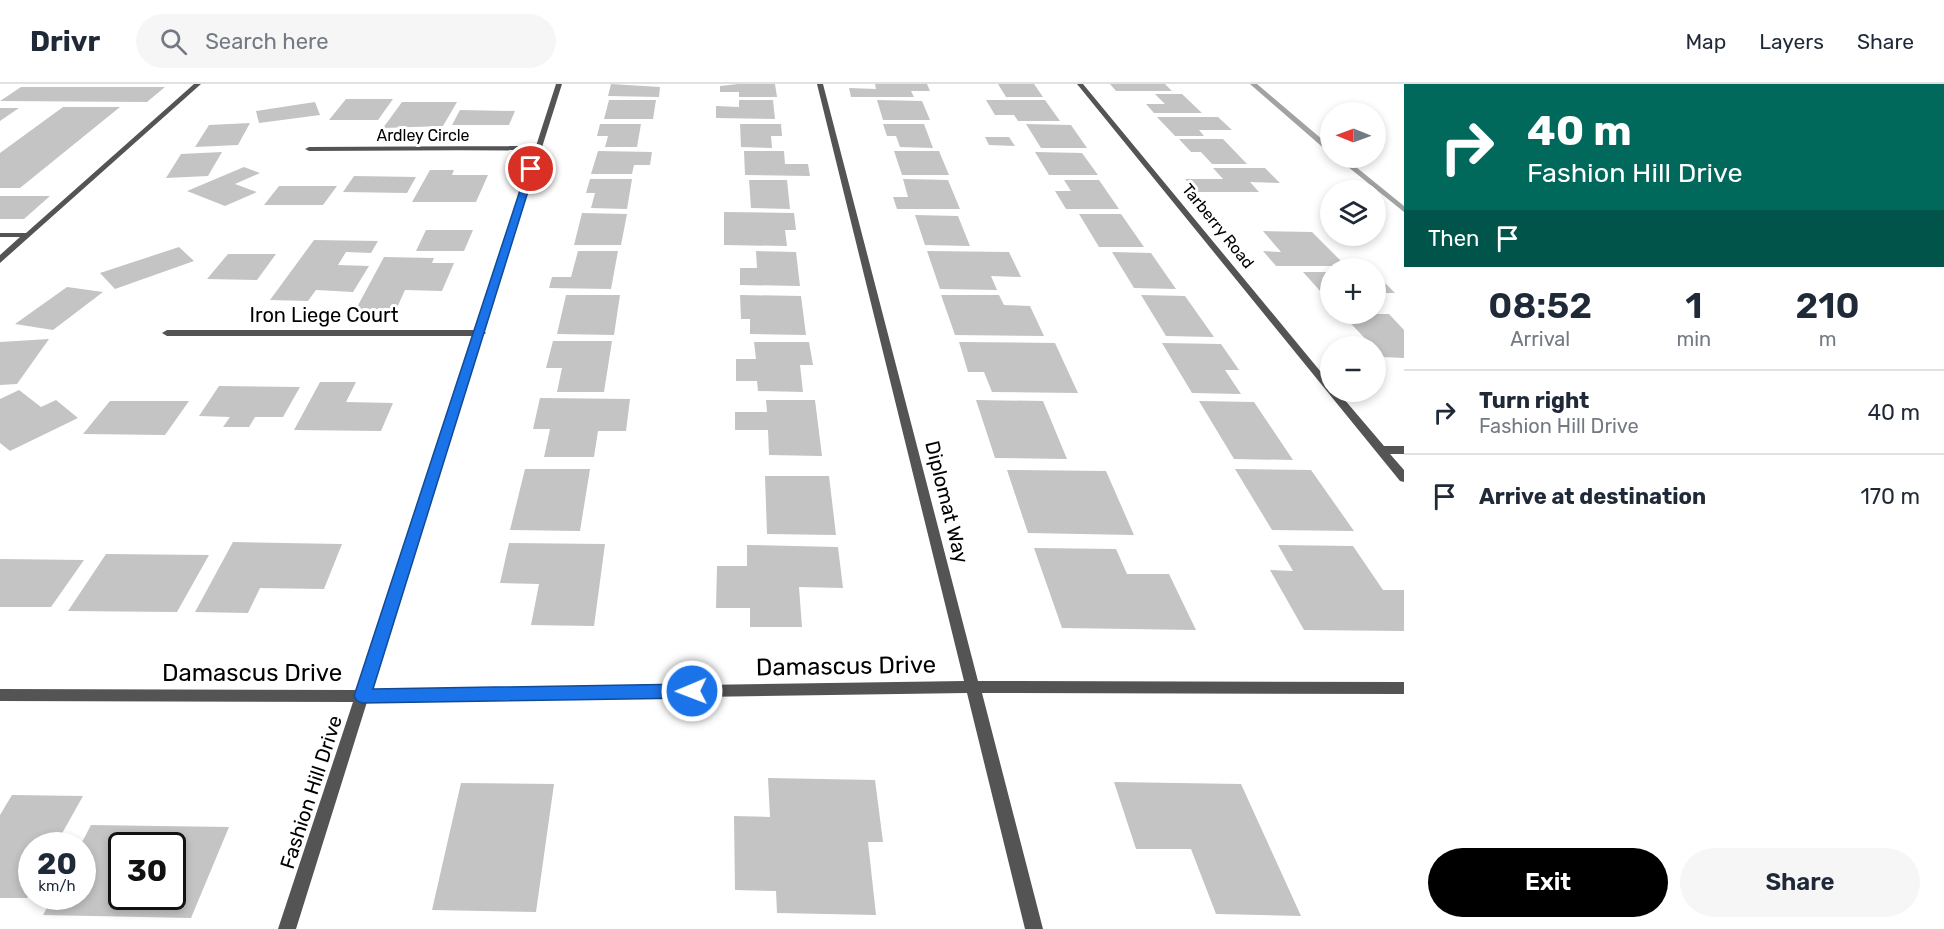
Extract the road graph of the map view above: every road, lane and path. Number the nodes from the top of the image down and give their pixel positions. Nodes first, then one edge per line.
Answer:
1 (198, 84) edge
2 (559, 84) edge
3 (820, 84) edge
4 (1080, 84) edge
5 (538, 148) junction
6 (309, 149) dead end
7 (0, 235) edge
8 (28, 235) junction
9 (0, 260) edge
10 (168, 333) dead end
11 (481, 333) junction
12 (1320, 375) edge
13 (1342, 402) edge
14 (1381, 450) junction
15 (1404, 450) edge
16 (1404, 478) edge
17 (974, 687) junction
18 (1404, 688) edge
19 (0, 695) edge
20 (362, 696) junction
21 (287, 929) edge
22 (1034, 929) edge

1 - 8 street
2 - 5 street, Fashion Hill Drive
3 - 17 street, Diplomat Way
4 - 12 street, Tarberry Road
5 - 6 street, Ardley Circle
5 - 11 street, Fashion Hill Drive
7 - 8 street
8 - 9 street
10 - 11 street, Iron Liege Court
11 - 20 street, Fashion Hill Drive
13 - 14 street, Tarberry Road
14 - 15 street
14 - 16 street, Tarberry Road
17 - 18 street, Damascus Drive
17 - 20 street, Damascus Drive
17 - 22 street, Diplomat Way
19 - 20 street, Damascus Drive
20 - 21 street, Fashion Hill Drive

